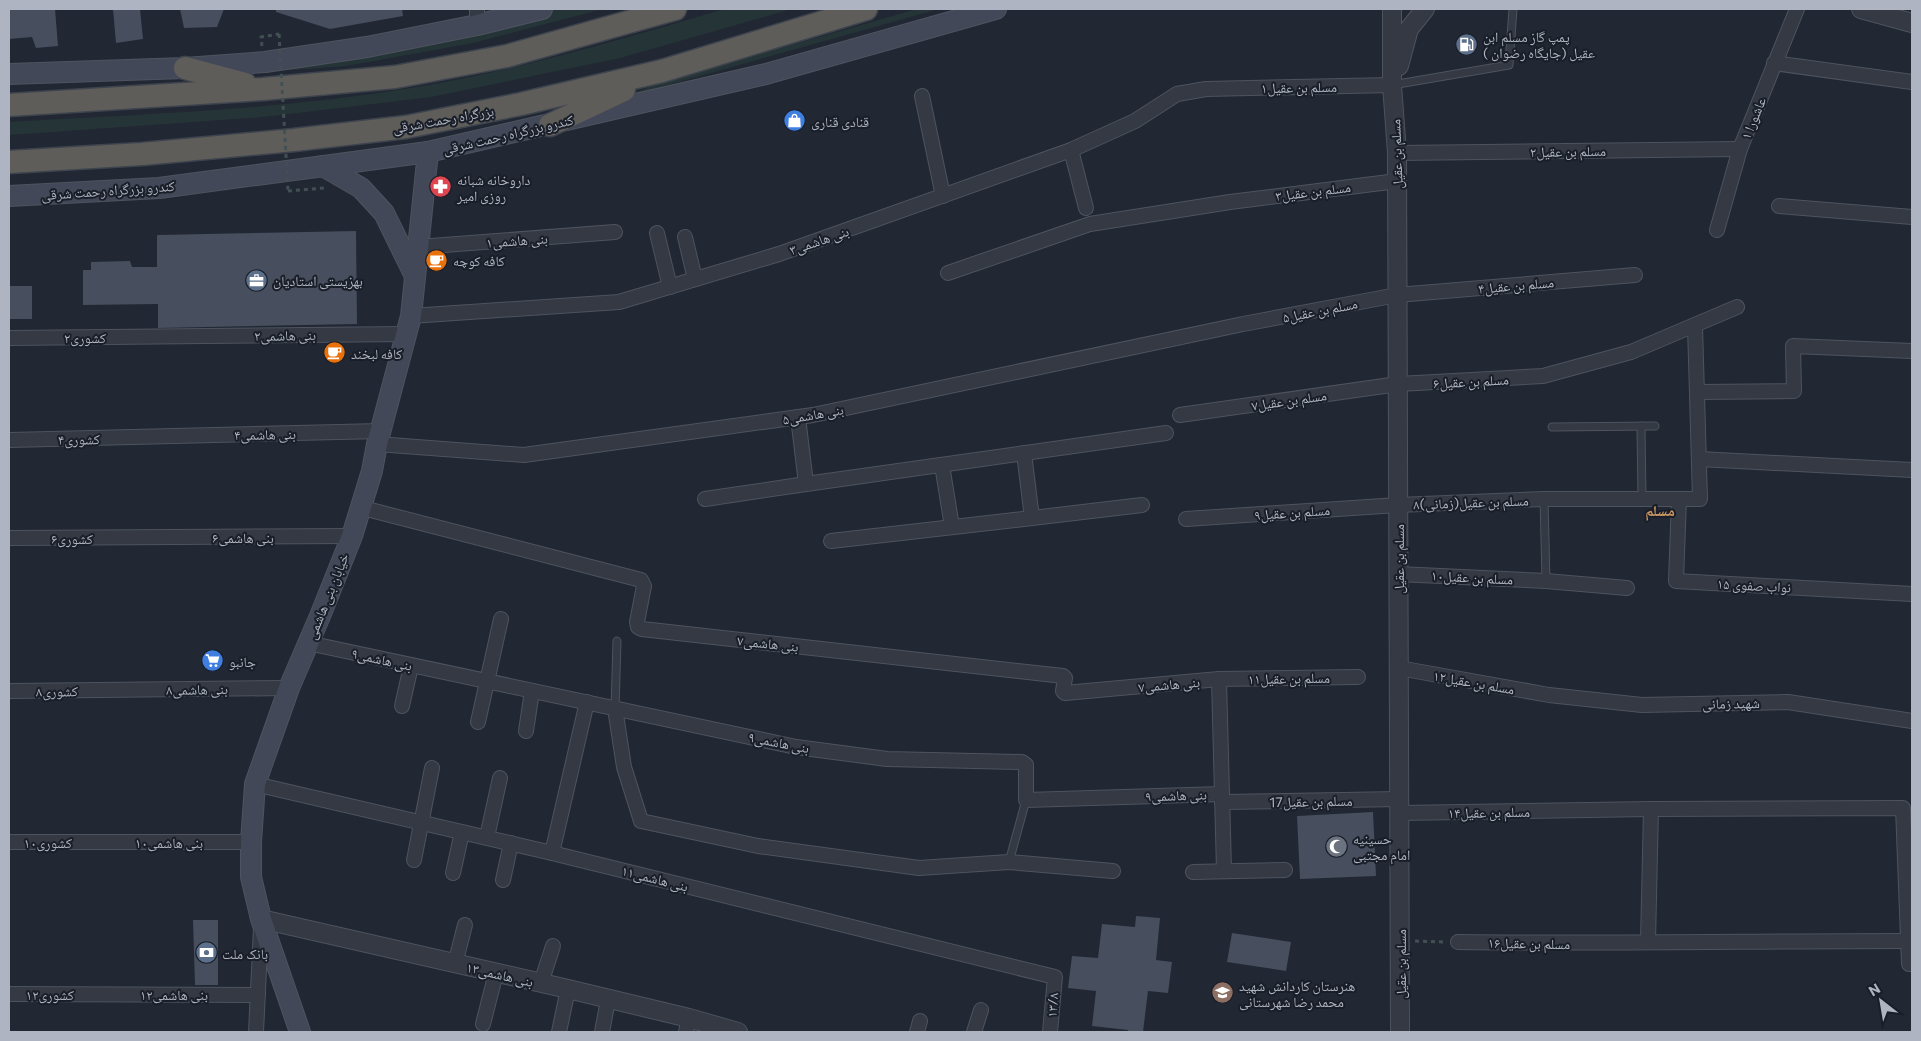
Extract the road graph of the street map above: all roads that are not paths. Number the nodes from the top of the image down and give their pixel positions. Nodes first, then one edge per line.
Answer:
1 (542, 9) edge
2 (675, 9) edge
3 (866, 9) edge
4 (996, 9) edge
5 (1392, 9) edge
6 (1425, 9) edge
7 (1513, 9) edge
8 (1797, 9) edge
9 (1860, 9) edge
10 (477, 17) edge
11 (1912, 23) edge
12 (1774, 63) junction
13 (185, 68) junction
14 (662, 71) junction
15 (9, 74) edge
16 (1912, 82) edge
17 (1392, 85) junction
18 (263, 88) junction
19 (1206, 89) joint
20 (922, 96) dead end
21 (9, 105) edge
22 (550, 125) junction
23 (1071, 150) junction
24 (1740, 150) junction
25 (428, 152) junction
26 (1397, 153) junction
27 (9, 162) edge
28 (323, 166) junction
29 (1397, 181) junction
30 (9, 196) edge
31 (943, 196) junction
32 (1779, 206) dead end
33 (1086, 208) dead end
34 (1912, 217) edge
35 (1717, 230) dead end
36 (615, 232) dead end
37 (657, 233) dead end
38 (685, 237) dead end
39 (418, 247) junction
40 (948, 273) dead end
41 (1635, 275) dead end
42 (415, 276) junction
43 (695, 279) junction
44 (670, 287) junction
45 (1397, 295) junction
46 (1737, 307) dead end
47 (1243, 324) joint
48 (409, 325) junction
49 (1695, 326) junction
50 (162, 337) joint
51 (9, 338) edge
52 (1912, 351) edge
53 (1398, 384) junction
54 (1697, 392) junction
55 (1180, 415) dead end
56 (798, 417) junction
57 (1641, 426) junction
58 (1655, 426) dead end
59 (1552, 427) dead end
60 (1166, 433) dead end
61 (149, 437) joint
62 (379, 438) junction
63 (9, 440) edge
64 (1024, 453) junction
65 (1699, 459) junction
66 (942, 464) junction
67 (1912, 470) edge
68 (806, 484) junction
69 (704, 499) dead end
70 (1544, 499) junction
71 (1642, 499) junction
72 (1679, 499) junction
73 (1142, 505) dead end
74 (1398, 505) junction
75 (359, 508) junction
76 (1032, 518) junction
77 (1186, 519) dead end
78 (952, 527) junction
79 (352, 536) junction
80 (135, 537) joint
81 (9, 538) edge
82 (831, 541) dead end
83 (1398, 574) junction
84 (1546, 581) junction
85 (1627, 588) dead end
86 (1912, 594) edge
87 (501, 619) dead end
88 (617, 640) dead end
89 (308, 643) junction
90 (411, 666) junction
91 (1399, 668) junction
92 (1358, 677) dead end
93 (1219, 679) junction
94 (487, 682) junction
95 (289, 688) junction
96 (105, 690) joint
97 (9, 691) edge
98 (532, 691) junction
99 (1549, 695) joint
100 (587, 702) junction
101 (402, 706) dead end
102 (614, 708) junction
103 (1912, 721) edge
104 (478, 722) dead end
105 (526, 731) dead end
106 (432, 768) dead end
107 (500, 778) dead end
108 (255, 784) junction
109 (1222, 798) junction
110 (1026, 800) junction
111 (1399, 806) junction
112 (1651, 809) junction
113 (422, 822) junction
114 (462, 832) junction
115 (1908, 836) edge
116 (487, 838) junction
117 (9, 842) edge
118 (87, 842) joint
119 (251, 842) junction
120 (511, 843) junction
121 (552, 853) junction
122 (414, 860) dead end
123 (1009, 862) junction
124 (1285, 870) dead end
125 (1113, 871) dead end
126 (1193, 872) dead end
127 (1224, 872) junction
128 (453, 873) dead end
129 (503, 880) dead end
130 (261, 920) junction
131 (464, 925) dead end
132 (1648, 941) junction
133 (1908, 941) junction
134 (1458, 942) road end
135 (553, 946) dead end
136 (455, 964) junction
137 (1912, 964) edge
138 (496, 973) junction
139 (1055, 977) joint
140 (542, 983) junction
141 (568, 990) junction
142 (9, 994) edge
143 (91, 994) joint
144 (258, 995) junction
145 (608, 1000) junction
146 (981, 1010) dead end
147 (482, 1024) dead end
148 (688, 1025) edge
149 (256, 1032) edge
150 (300, 1032) edge
151 (559, 1032) edge
152 (602, 1032) edge
153 (738, 1032) edge
154 (974, 1032) edge
155 (1050, 1032) edge
156 (1400, 1032) edge

1 - 10 main road
2 - 18 highway
3 - 14 highway, بزرگراه رحمت شرقی
4 - 22 main road, کندرو بزرگراه رحمت شرقی
5 - 17 street, مسلم بن عقیل
6 - 17 street
7 - 17 lane
8 - 12 street, عاشورا ۱
9 - 11 street
10 - 13 main road
12 - 16 street
12 - 24 street, عاشورا ۱
13 - 15 main road
13 - 18 highway
14 - 22 highway
14 - 27 highway, بزرگراه رحمت شرقی
17 - 19 street, مسلم بن عقیل۱
17 - 26 street, مسلم بن عقیل
18 - 21 highway
19 - 23 street, بنی هاشمی۳
20 - 31 street
22 - 25 main road, کندرو بزرگراه رحمت شرقی
23 - 31 street, بنی هاشمی۳
23 - 33 street
24 - 26 street, مسلم بن عقیل۲
24 - 35 street, عاشورا ۱
25 - 28 main road, کندرو بزرگراه رحمت شرقی
25 - 39 main road, خیابان بنی هاشمی
26 - 29 street, مسلم بن عقیل
28 - 30 main road, کندرو بزرگراه رحمت شرقی
28 - 42 main road
29 - 40 street, مسلم بن عقیل۳
29 - 45 street, مسلم بن عقیل
31 - 43 street, بنی هاشمی۳
32 - 34 street
36 - 39 street, بنی هاشمی۱
37 - 44 street
38 - 43 street
39 - 42 main road, خیابان بنی هاشمی
41 - 45 street, مسلم بن عقیل۴
42 - 48 main road, خیابان بنی هاشمی
43 - 44 street, بنی هاشمی۳
44 - 48 street, بنی هاشمی۳
45 - 47 street, مسلم بن عقیل۵
45 - 53 street, مسلم بن عقیل
46 - 49 street, مسلم بن عقیل۶
47 - 56 street, بنی هاشمی۵
48 - 50 street, ۲بنی هاشمی
48 - 62 main road, خیابان بنی هاشمی
49 - 53 street, مسلم بن عقیل۶
49 - 54 street
50 - 51 street, کشوری۲
52 - 54 street
53 - 55 street, مسلم بن عقیل۷
53 - 74 street, مسلم بن عقیل
54 - 65 street
56 - 62 street, بنی هاشمی۵
56 - 68 street
57 - 58 lane
57 - 59 lane
57 - 71 lane
60 - 64 street
61 - 62 street, ۴بنی هاشمی
61 - 63 street, کشوری۴
62 - 75 main road, خیابان بنی هاشمی
64 - 66 street
64 - 76 street
65 - 67 street
65 - 72 street, ۸مسلم بن عقیل(زمانی)
66 - 68 street
66 - 78 street
68 - 69 street
70 - 71 street, ۸مسلم بن عقیل(زمانی)
70 - 74 street, ۸مسلم بن عقیل(زمانی)
70 - 84 lane
71 - 72 street, ۸مسلم بن عقیل(زمانی)
72 - 86 street, نواب صفوی ۱۵
73 - 76 street
74 - 77 street, مسلم بن عقیل۹
74 - 83 street, مسلم بن عقیل
75 - 79 main road, خیابان بنی هاشمی
75 - 93 street, بنی هاشمی۷
76 - 78 street
78 - 82 street
79 - 80 street, ۶بنی هاشمی
79 - 89 main road, خیابان بنی هاشمی
80 - 81 street, کشوری۶
83 - 84 street, مسلم بن عقیل۱۰
83 - 91 street, مسلم بن عقیل
84 - 85 street, مسلم بن عقیل۱۰
87 - 94 street
88 - 102 lane
89 - 90 street, بنی هاشمی۹
89 - 95 main road, خیابان بنی هاشمی
90 - 94 street, بنی هاشمی۹
90 - 101 street
91 - 99 street, مسلم بن عقیل۱۲
91 - 111 street, مسلم بن عقیل
92 - 93 street, مسلم بن عقیل۱۱
93 - 109 street
94 - 98 street, بنی هاشمی۹
94 - 104 street
95 - 96 street, ۸بنی هاشمی
95 - 108 main road, خیابان بنی هاشمی
96 - 97 street, ۸کشوری
98 - 100 street, بنی هاشمی۹
98 - 105 street
99 - 103 street, شهید زمانی
100 - 102 street, بنی هاشمی۹
100 - 121 street
102 - 110 street, بنی هاشمی۹
102 - 123 street
106 - 113 street
107 - 116 street
108 - 113 street, بنی هاشمی۱۱
108 - 119 main road, خیابان بنی هاشمی
109 - 110 street, بنی هاشمی۹
109 - 111 street, مسلم بن عقیل17
109 - 127 street
110 - 123 lane
111 - 112 street, مسلم بن عقیل۱۴
111 - 156 street, مسلم بن عقیل
112 - 115 street, مسلم بن عقیل۱۴
112 - 132 street
113 - 114 street, بنی هاشمی۱۱
113 - 122 street
114 - 116 street, بنی هاشمی۱۱
114 - 128 street
115 - 133 street
116 - 120 street, بنی هاشمی۱۱
117 - 118 street, کشوری۱۰
118 - 119 street, ۱۰بنی هاشمی
119 - 130 main road, خیابان بنی هاشمی
120 - 121 street, بنی هاشمی۱۱
120 - 129 street
121 - 139 street, بنی هاشمی۱۱
123 - 125 street
124 - 127 street
126 - 127 street
130 - 136 street, بنی هاشمی۱۳
130 - 144 street
130 - 150 main road, خیابان بنی هاشمی
131 - 136 street
132 - 133 street, مسلم بن عقیل۱۶
132 - 134 street, مسلم بن عقیل۱۶
133 - 137 street
135 - 140 street
136 - 138 street, بنی هاشمی۱۳
138 - 140 street, بنی هاشمی۱۳
138 - 147 street
139 - 155 street, ۱۳/۸
140 - 141 street, بنی هاشمی۱۳
141 - 145 street, بنی هاشمی۱۳
141 - 151 street
142 - 143 street, کشوری۱۲
143 - 144 street, ۱۲بنی هاشمی
144 - 149 street
145 - 148 street, بنی هاشمی۱۳
145 - 152 street
146 - 154 street
148 - 153 street, بنی هاشمی۱۳

